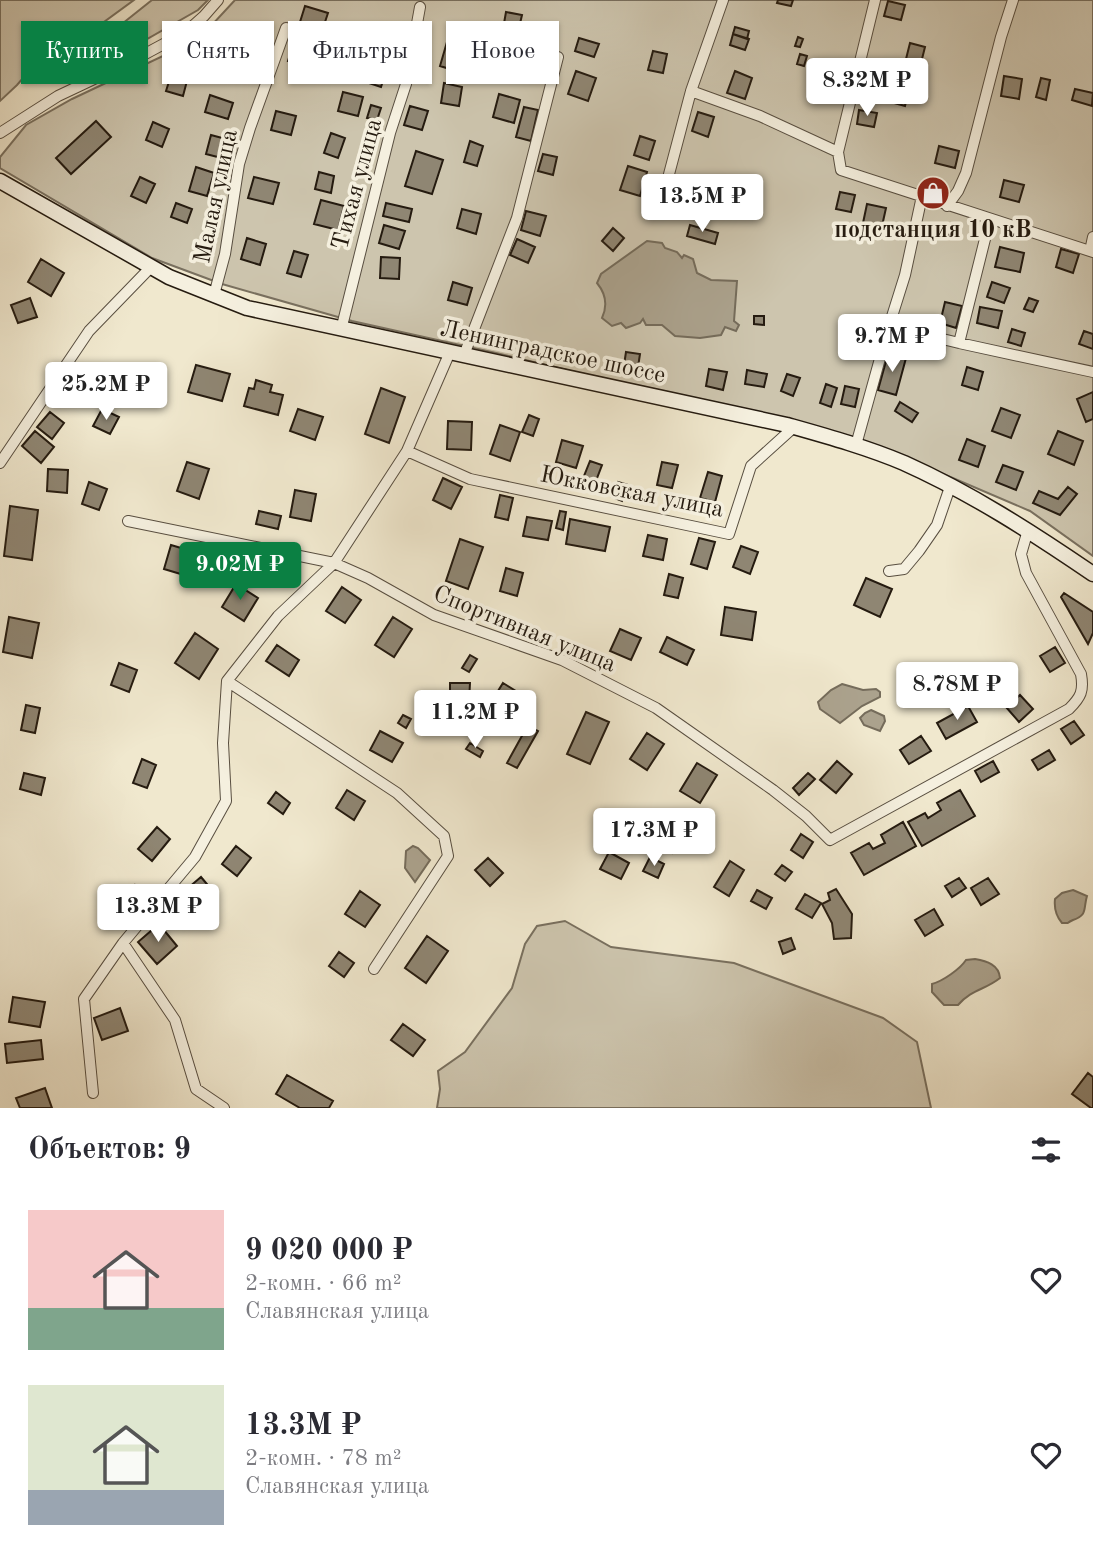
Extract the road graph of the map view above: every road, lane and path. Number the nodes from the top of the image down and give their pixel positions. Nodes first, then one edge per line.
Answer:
1 (218, 0) edge
2 (723, 0) edge
3 (875, 0) edge
4 (1013, 0) edge
5 (420, 7) dead end
6 (286, 28) dead end
7 (551, 84) edge
8 (691, 91) junction
9 (0, 133) edge
10 (838, 152) junction
11 (0, 181) edge
12 (922, 197) junction
13 (947, 205) junction
14 (659, 212) dead end
15 (990, 219) junction
16 (1093, 237) edge
17 (1091, 251) edge
18 (151, 267) junction
19 (214, 295) junction
20 (889, 326) junction
21 (341, 330) junction
22 (958, 343) junction
23 (457, 354) junction
24 (1093, 372) edge
25 (794, 427) junction
26 (856, 445) junction
27 (407, 451) junction
28 (0, 463) edge
29 (950, 487) junction
30 (128, 521) dead end
31 (1028, 530) junction
32 (334, 562) junction
33 (889, 571) dead end
34 (1093, 574) edge
35 (227, 681) junction
36 (123, 943) junction
37 (374, 969) dead end
38 (93, 1093) dead end
39 (223, 1108) edge

1 - 9 street
2 - 8 street
3 - 10 street
4 - 13 street
5 - 21 street, Тихая улица
6 - 19 street, Малая улица
7 - 23 street
8 - 10 street
8 - 14 street
10 - 12 street
11 - 18 main road, Ленинградское шоссе
12 - 13 street
12 - 20 street
13 - 15 street
15 - 17 street
15 - 22 street
16 - 17 street
18 - 19 main road, Ленинградское шоссе
18 - 28 street
19 - 21 main road, Ленинградское шоссе
20 - 22 street
20 - 26 street
21 - 23 main road, Ленинградское шоссе
22 - 24 street
23 - 25 main road, Ленинградское шоссе
23 - 27 street
25 - 26 main road, Ленинградское шоссе
25 - 27 street, Юкковская улица
26 - 29 main road, Ленинградское шоссе
27 - 32 street
29 - 31 main road, Ленинградское шоссе
29 - 33 street
30 - 32 street, Спортивная улица
31 - 32 street, Спортивная улица
31 - 34 main road, Ленинградское шоссе
32 - 35 street
35 - 36 street
35 - 37 street
36 - 38 street
36 - 39 street

